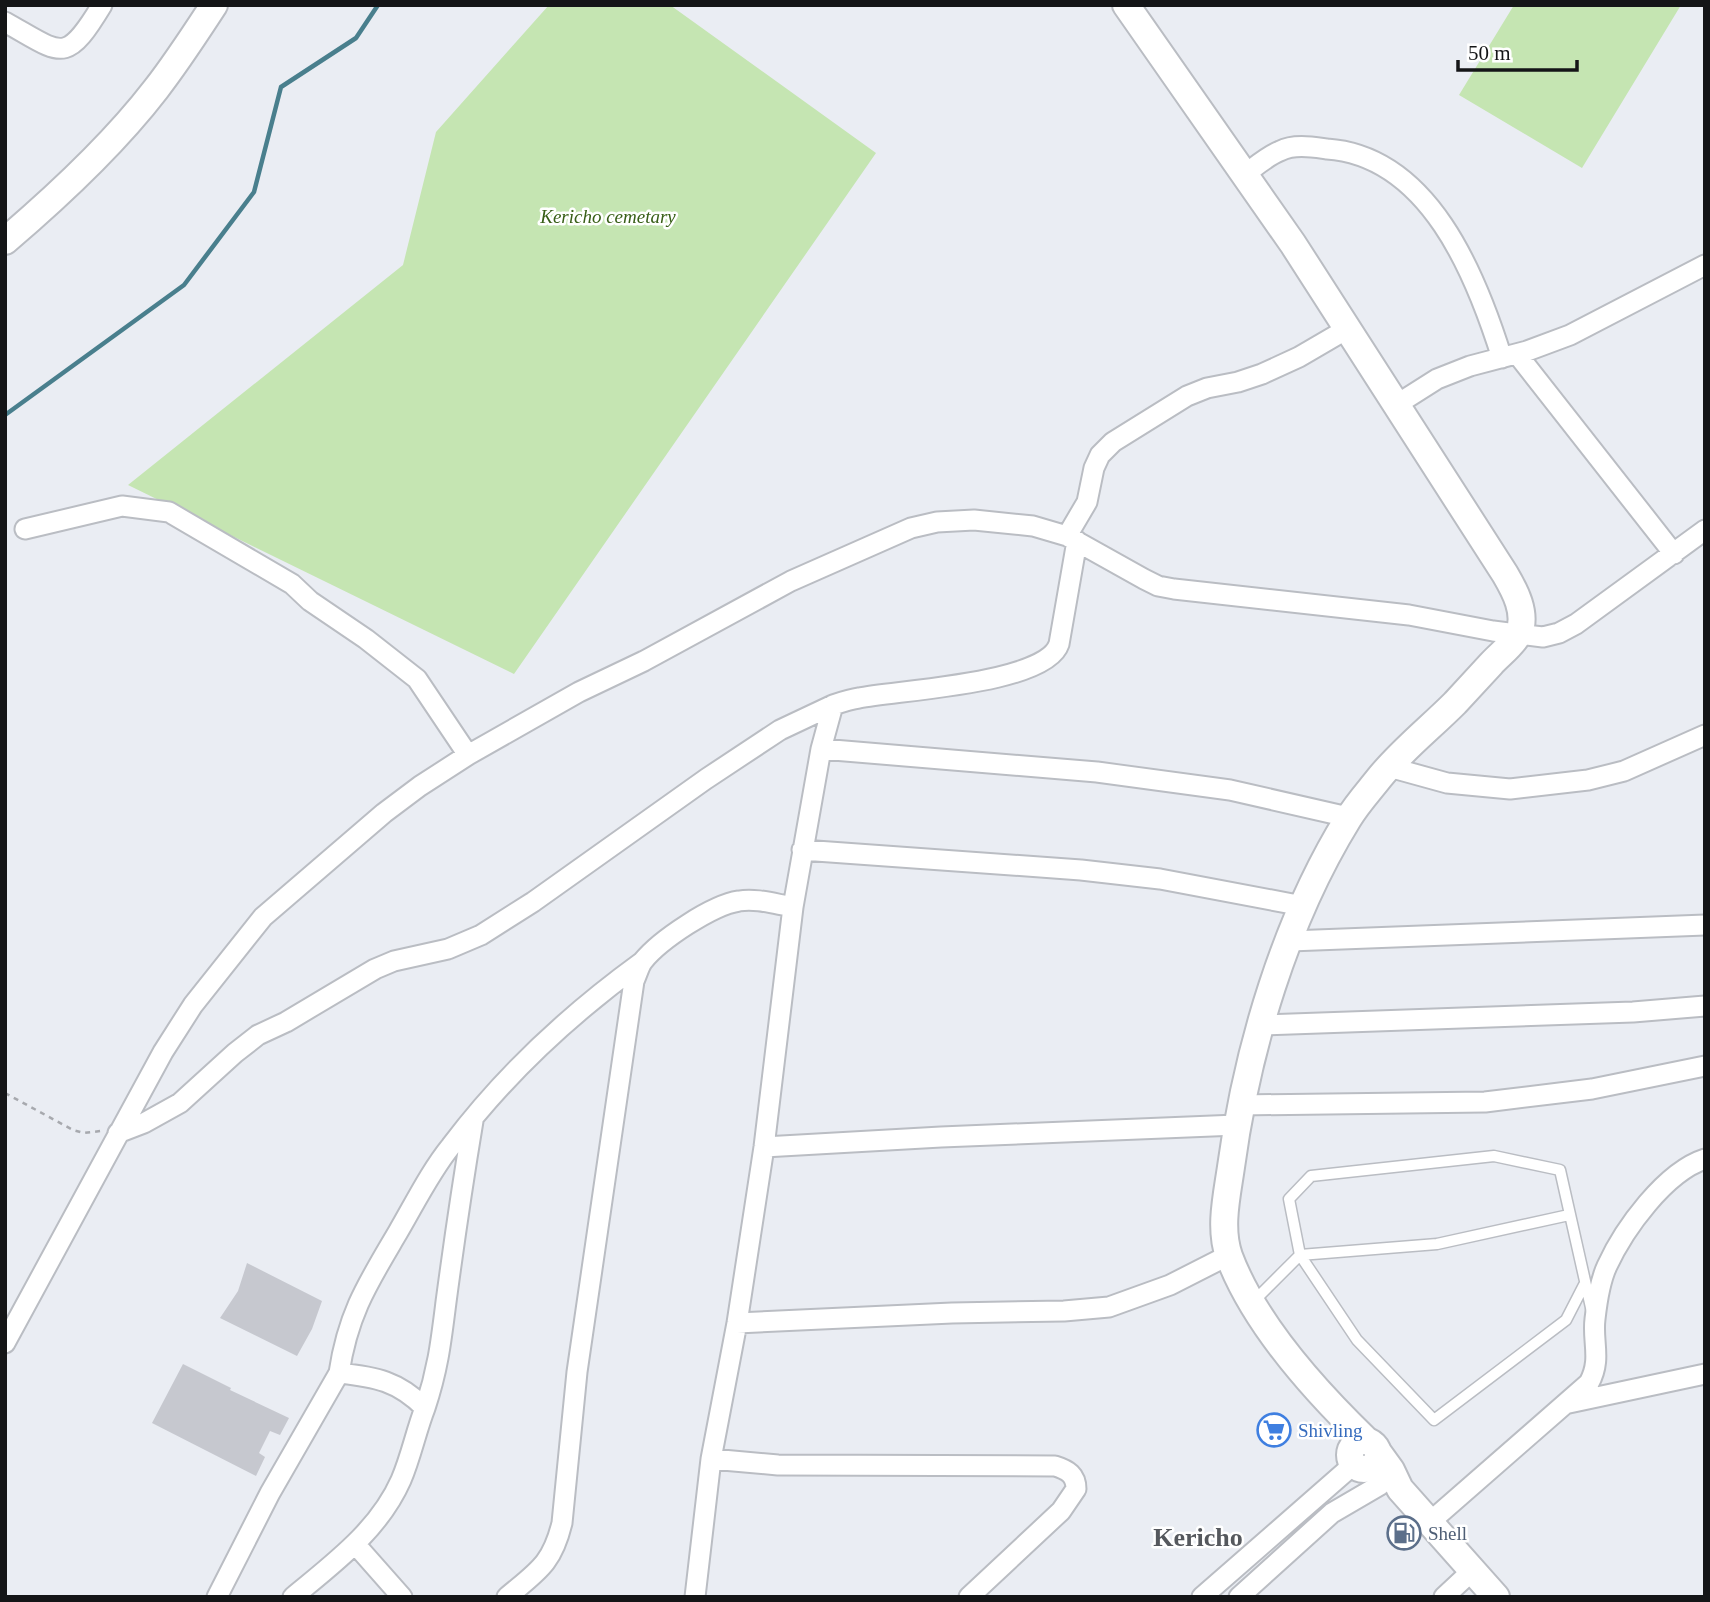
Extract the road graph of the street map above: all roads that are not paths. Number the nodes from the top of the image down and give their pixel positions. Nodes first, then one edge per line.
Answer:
1 (102, 5) edge
2 (214, 5) edge
3 (1126, 5) edge
4 (5, 22) edge
5 (1244, 175) junction
6 (5, 242) edge
7 (1705, 265) edge
8 (1347, 328) junction
9 (1510, 356) junction
10 (1396, 405) junction
11 (24, 529) dead end
12 (1705, 530) edge
13 (1072, 538) junction
14 (1674, 554) junction
15 (1518, 635) junction
16 (833, 705) junction
17 (1705, 735) edge
18 (821, 749) junction
19 (468, 755) junction
20 (1389, 767) junction
21 (1349, 817) junction
22 (802, 850) junction
23 (1303, 906) junction
24 (793, 907) junction
25 (1705, 925) edge
26 (1290, 941) junction
27 (642, 962) junction
28 (1705, 1006) edge
29 (1260, 1025) junction
30 (1705, 1066) edge
31 (1238, 1115) junction
32 (473, 1121) junction
33 (118, 1133) junction
34 (764, 1147) junction
35 (1705, 1159) edge
36 (1569, 1216) junction
37 (1229, 1255) junction
38 (1300, 1255) junction
39 (1584, 1285) junction
40 (1252, 1303) junction
41 (1594, 1322) junction
42 (737, 1323) junction
43 (5, 1343) edge
44 (340, 1373) junction
45 (1705, 1374) edge
46 (1568, 1403) junction
47 (425, 1408) junction
48 (711, 1459) junction
49 (1370, 1465) junction
50 (1430, 1522) junction
51 (356, 1545) junction
52 (1473, 1570) junction
53 (217, 1597) edge
54 (293, 1597) edge
55 (402, 1597) edge
56 (507, 1597) edge
57 (695, 1597) edge
58 (969, 1597) edge
59 (1202, 1597) edge
60 (1240, 1597) edge
61 (1444, 1597) edge
62 (1496, 1597) edge

1 - 4 street
2 - 6 street
3 - 5 street
5 - 8 street
5 - 9 street
7 - 9 street
8 - 10 street
8 - 13 street
9 - 10 street
9 - 14 street
10 - 15 street
11 - 19 street
12 - 14 street
13 - 15 street
13 - 16 street
13 - 19 street
14 - 15 street
15 - 20 street
16 - 18 street
16 - 33 street
17 - 20 street
18 - 21 street
18 - 22 street
19 - 33 street
20 - 21 street
21 - 23 street
22 - 23 street
22 - 24 street
23 - 26 street
24 - 27 street
24 - 34 street
25 - 26 street
26 - 29 street
27 - 32 street
27 - 56 street
28 - 29 street
29 - 31 street
30 - 31 street
31 - 34 street
31 - 37 street
32 - 44 street
32 - 47 street
33 - 43 street
34 - 42 street
35 - 41 street
36 - 38 lane
36 - 38 lane
36 - 39 lane
37 - 40 street
37 - 42 street
38 - 39 lane
38 - 40 lane
39 - 41 lane
40 - 49 street
41 - 46 street
42 - 48 street
44 - 47 street
44 - 53 street
45 - 46 street
46 - 50 street
47 - 51 street
48 - 57 street
48 - 58 street
49 - 50 street
49 - 59 street
49 - 60 street
50 - 52 street
51 - 54 street
51 - 55 street
52 - 61 street
52 - 62 street

